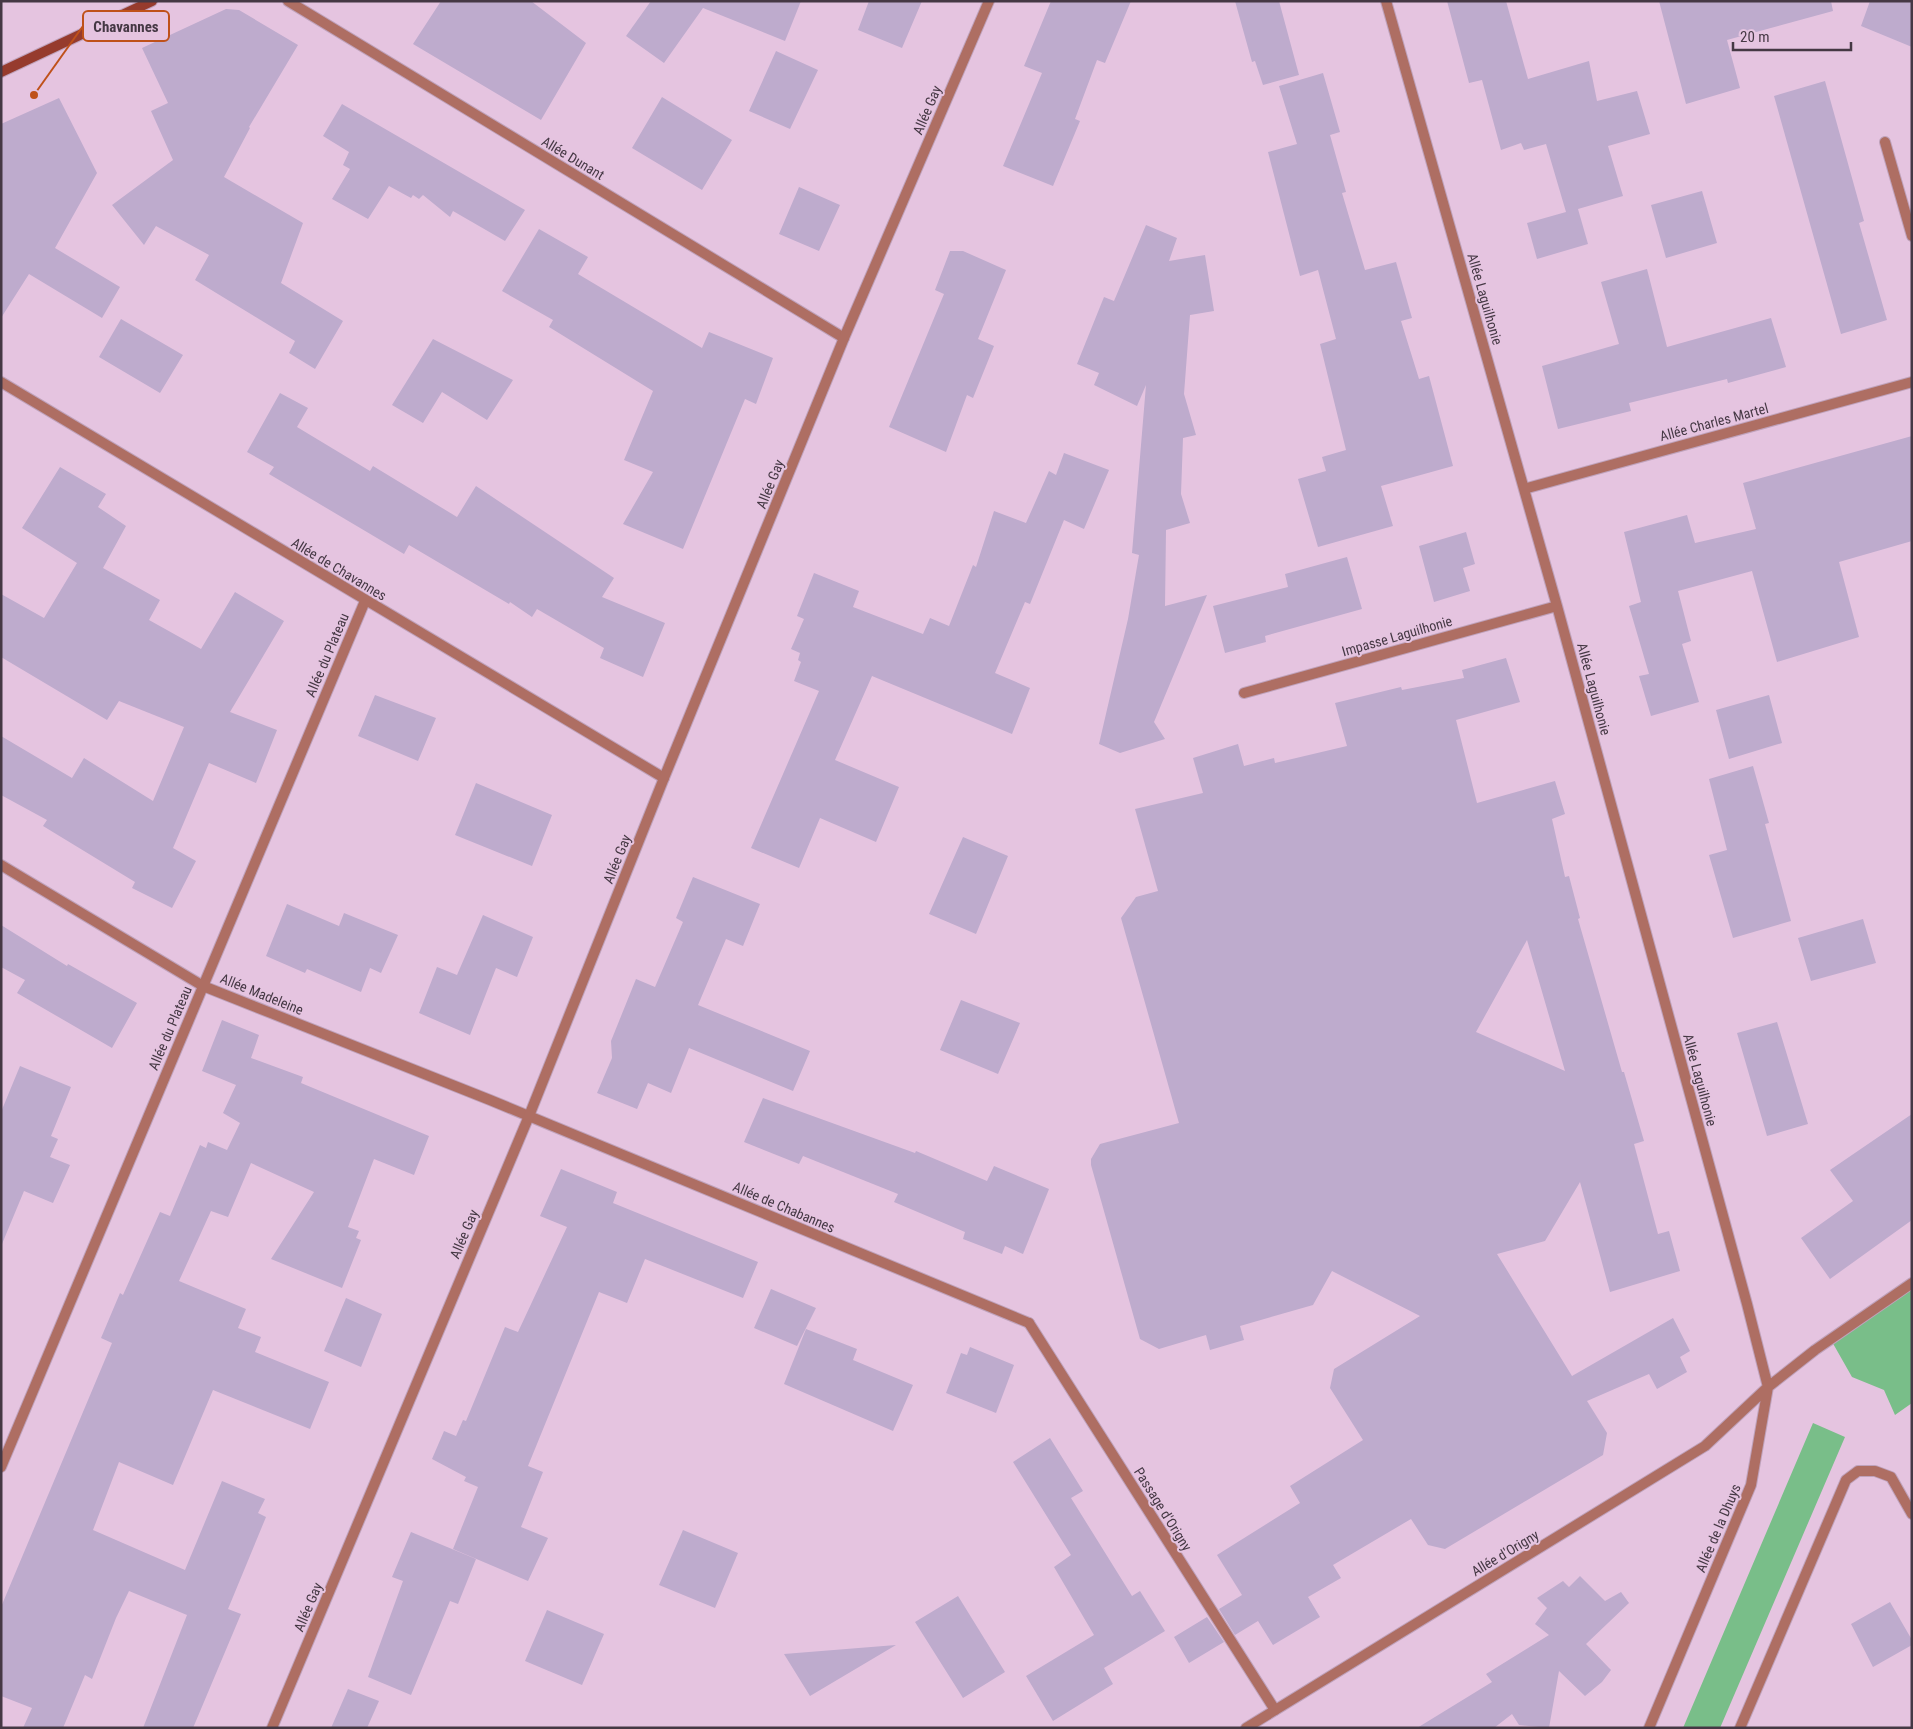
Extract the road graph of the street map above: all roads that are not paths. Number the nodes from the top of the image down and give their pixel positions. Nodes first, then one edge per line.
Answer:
1 (152, 1) edge
2 (288, 1) edge
3 (989, 1) edge
4 (1386, 1) edge
5 (1, 72) edge
6 (1885, 142) dead end
7 (1912, 236) edge
8 (844, 338) junction
9 (1, 382) edge
10 (1912, 382) edge
11 (1524, 489) junction
12 (365, 601) junction
13 (1557, 606) junction
14 (1244, 692) dead end
15 (664, 778) junction
16 (1, 865) edge
17 (203, 986) junction
18 (529, 1116) junction
19 (1912, 1283) edge
20 (1029, 1323) joint
21 (1768, 1387) junction
22 (1, 1467) edge
23 (1912, 1514) edge
24 (1274, 1710) junction
25 (272, 1728) edge
26 (1246, 1728) edge
27 (1649, 1728) edge
28 (1740, 1728) edge

1 - 5 main road
2 - 8 street, Allée Dunant
3 - 8 street, Allée Gay
4 - 11 street, Allée Laguilhonie
6 - 7 street
8 - 15 street, Allée Gay
9 - 12 street, Allée de Chavannes
10 - 11 street, Allée Charles Martel
11 - 13 street, Allée Laguilhonie
12 - 15 street, Allée de Chavannes
12 - 17 street, Allée du Plateau
13 - 14 street, Impasse Laguilhonie
13 - 21 street, Allée Laguilhonie
15 - 18 street, Allée Gay
16 - 17 street, Allée Madeleine
17 - 18 street, Allée Madeleine
17 - 22 street, Allée du Plateau
18 - 20 street, Allée de Chabannes
18 - 25 street, Allée Gay
19 - 21 street
20 - 24 street, Passage d'Origny
21 - 24 street, Allée d'Origny
21 - 27 street, Allée de la Dhuys
23 - 28 street
24 - 26 street, Allée d'Origny

